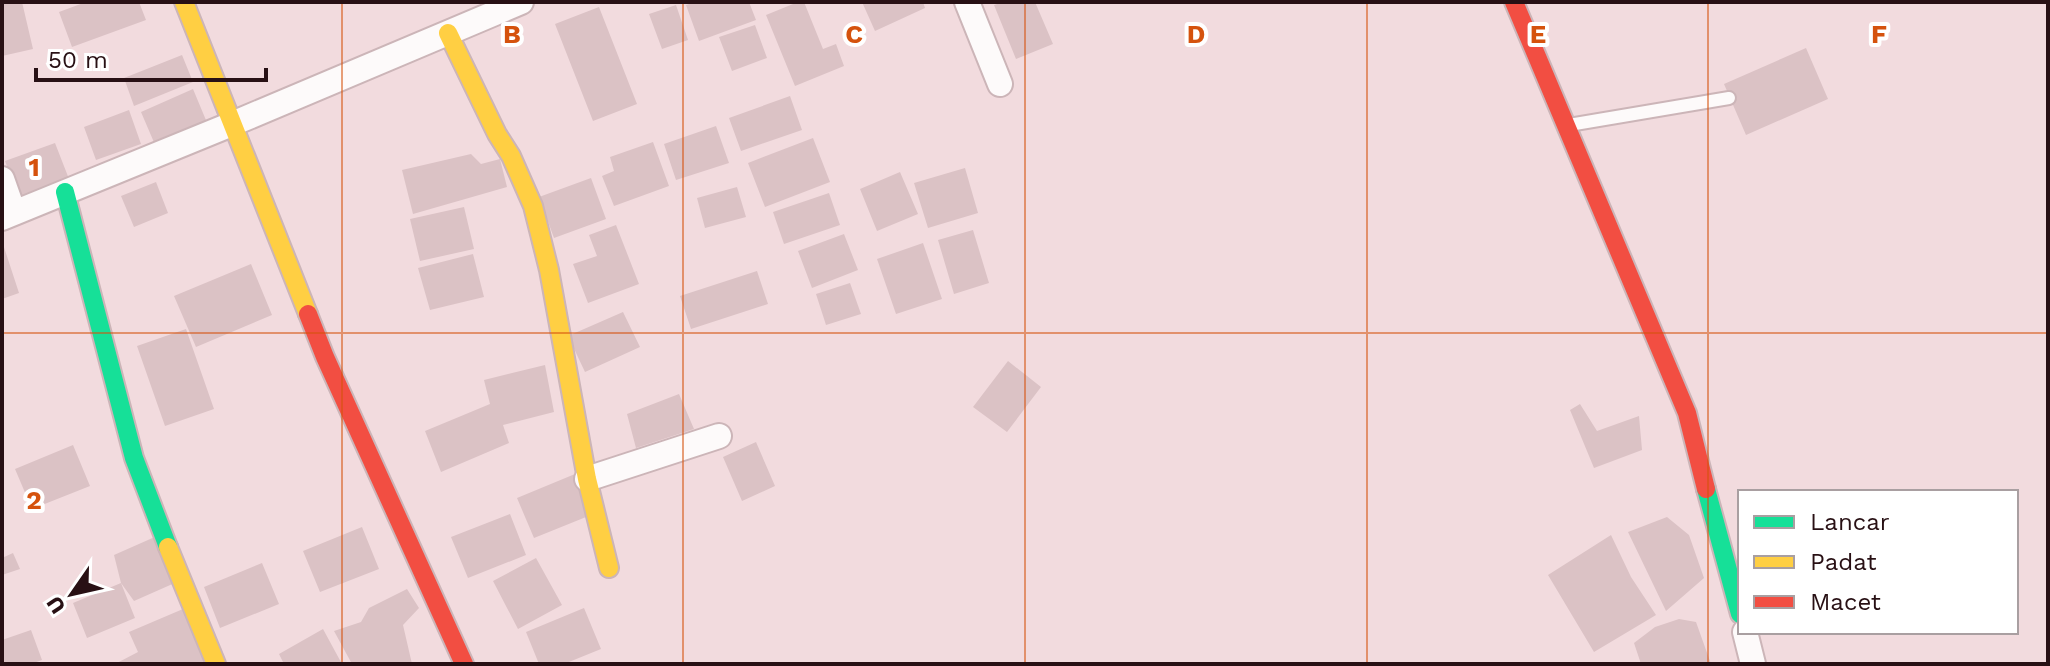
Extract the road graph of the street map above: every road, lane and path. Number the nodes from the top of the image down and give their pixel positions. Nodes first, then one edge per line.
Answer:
1 (184, 2) edge
2 (521, 2) edge
3 (967, 2) edge
4 (1514, 2) edge
5 (448, 33) junction
6 (1000, 84) dead end
7 (1729, 98) dead end
8 (232, 124) junction
9 (1566, 125) junction
10 (2, 179) edge
11 (65, 192) junction
12 (8, 215) edge
13 (719, 436) dead end
14 (587, 479) junction
15 (609, 568) dead end
16 (1738, 607) edge
17 (1746, 634) edge
18 (460, 663) edge
19 (216, 664) edge
20 (1753, 664) edge

1 - 8 street
2 - 5 street
3 - 6 street
4 - 9 street
5 - 8 street
5 - 14 street
7 - 9 lane
8 - 11 street
8 - 18 street
9 - 16 street
10 - 12 street
11 - 12 street
11 - 19 street
13 - 14 street
14 - 15 street
17 - 20 street

